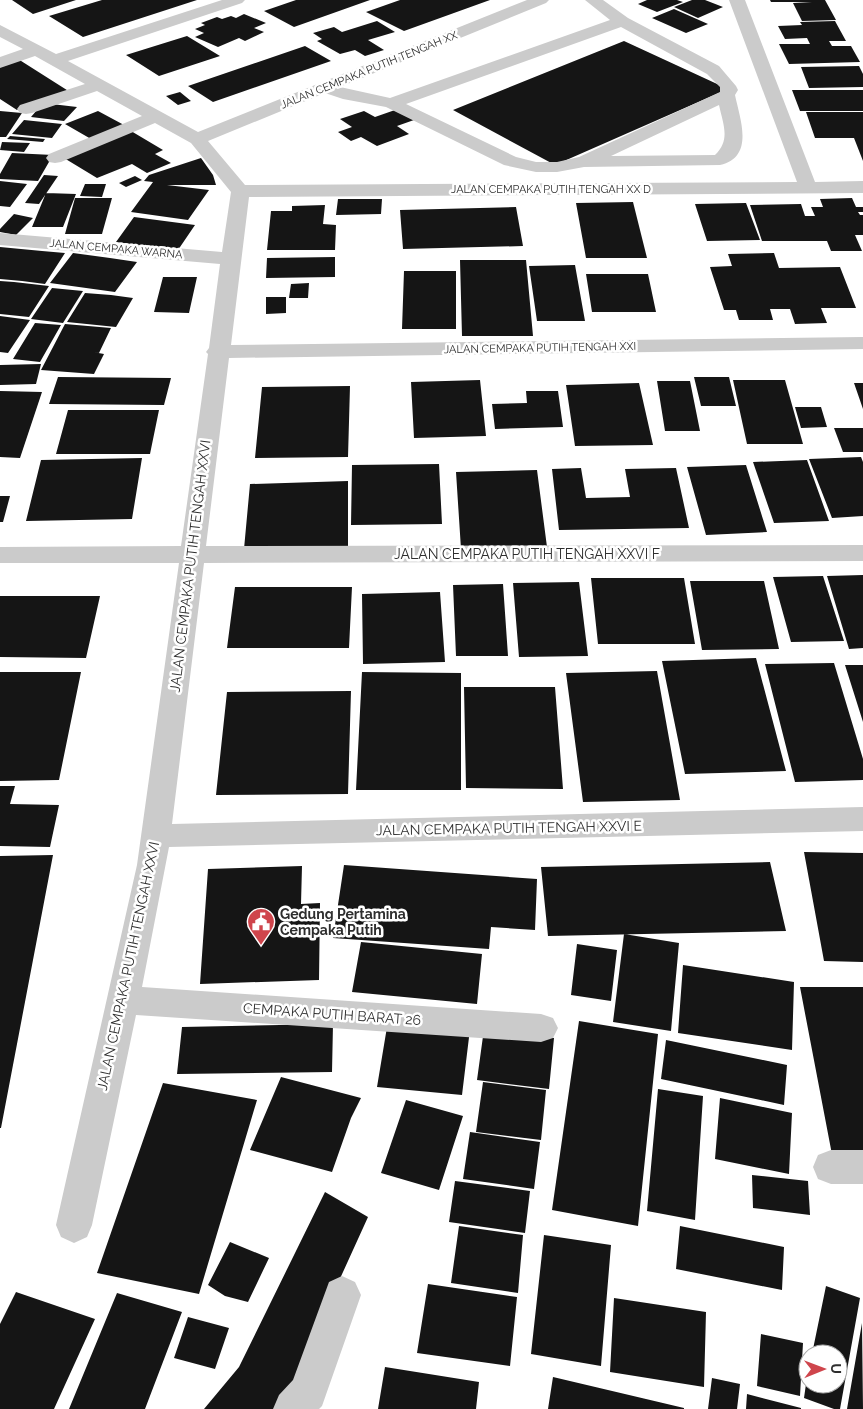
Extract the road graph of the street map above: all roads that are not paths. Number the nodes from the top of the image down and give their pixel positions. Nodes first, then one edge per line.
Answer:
1 (237, 0) edge
2 (541, 0) edge
3 (593, 0) edge
4 (737, 0) edge
5 (622, 21) junction
6 (0, 30) edge
7 (46, 55) junction
8 (0, 64) edge
9 (98, 84) junction
10 (324, 88) junction
11 (726, 94) junction
12 (392, 103) junction
13 (26, 109) dead end
14 (154, 116) junction
15 (197, 140) junction
16 (55, 158) dead end
17 (584, 162) junction
18 (808, 187) junction
19 (863, 187) edge
20 (240, 191) junction
21 (0, 239) edge
22 (231, 259) junction
23 (863, 343) edge
24 (217, 352) junction
25 (863, 553) edge
26 (0, 555) edge
27 (192, 556) junction
28 (863, 819) edge
29 (156, 836) junction
30 (122, 1000) junction
31 (541, 1028) dead end
32 (74, 1225) dead end
33 (342, 1295) dead end
34 (293, 1409) edge

1 - 7 street
2 - 10 street, JALAN CEMPAKA PUTIH TENGAH XX
3 - 5 street
4 - 18 street
5 - 11 street
5 - 12 street
6 - 7 street
7 - 8 street
7 - 9 street
9 - 13 street
9 - 14 street
10 - 12 street
10 - 15 street, JALAN CEMPAKA PUTIH TENGAH XX
11 - 17 street
11 - 17 street
12 - 17 street
14 - 15 street
14 - 16 street
15 - 20 street
18 - 19 street, JALAN CEMPAKA PUTIH TENGAH XX D
18 - 20 street, JALAN CEMPAKA PUTIH TENGAH XX D
20 - 22 street, JALAN CEMPAKA PUTIH TENGAH XXVI
21 - 22 street, JALAN CEMPAKA WARNA
22 - 24 street, JALAN CEMPAKA PUTIH TENGAH XXVI
23 - 24 street, JALAN CEMPAKA PUTIH TENGAH XXI
24 - 27 street, JALAN CEMPAKA PUTIH TENGAH XXVI
25 - 27 street, JALAN CEMPAKA PUTIH TENGAH XXVI F
26 - 27 street, JALAN CEMPAKA PUTIH TENGAH XXVI F
27 - 29 street, JALAN CEMPAKA PUTIH TENGAH XXVI
28 - 29 street, JALAN CEMPAKA PUTIH TENGAH XXVI E
29 - 30 street, JALAN CEMPAKA PUTIH TENGAH XXVI
30 - 31 street, CEMPAKA PUTIH BARAT 26
30 - 32 street, JALAN CEMPAKA PUTIH TENGAH XXVI
33 - 34 street

